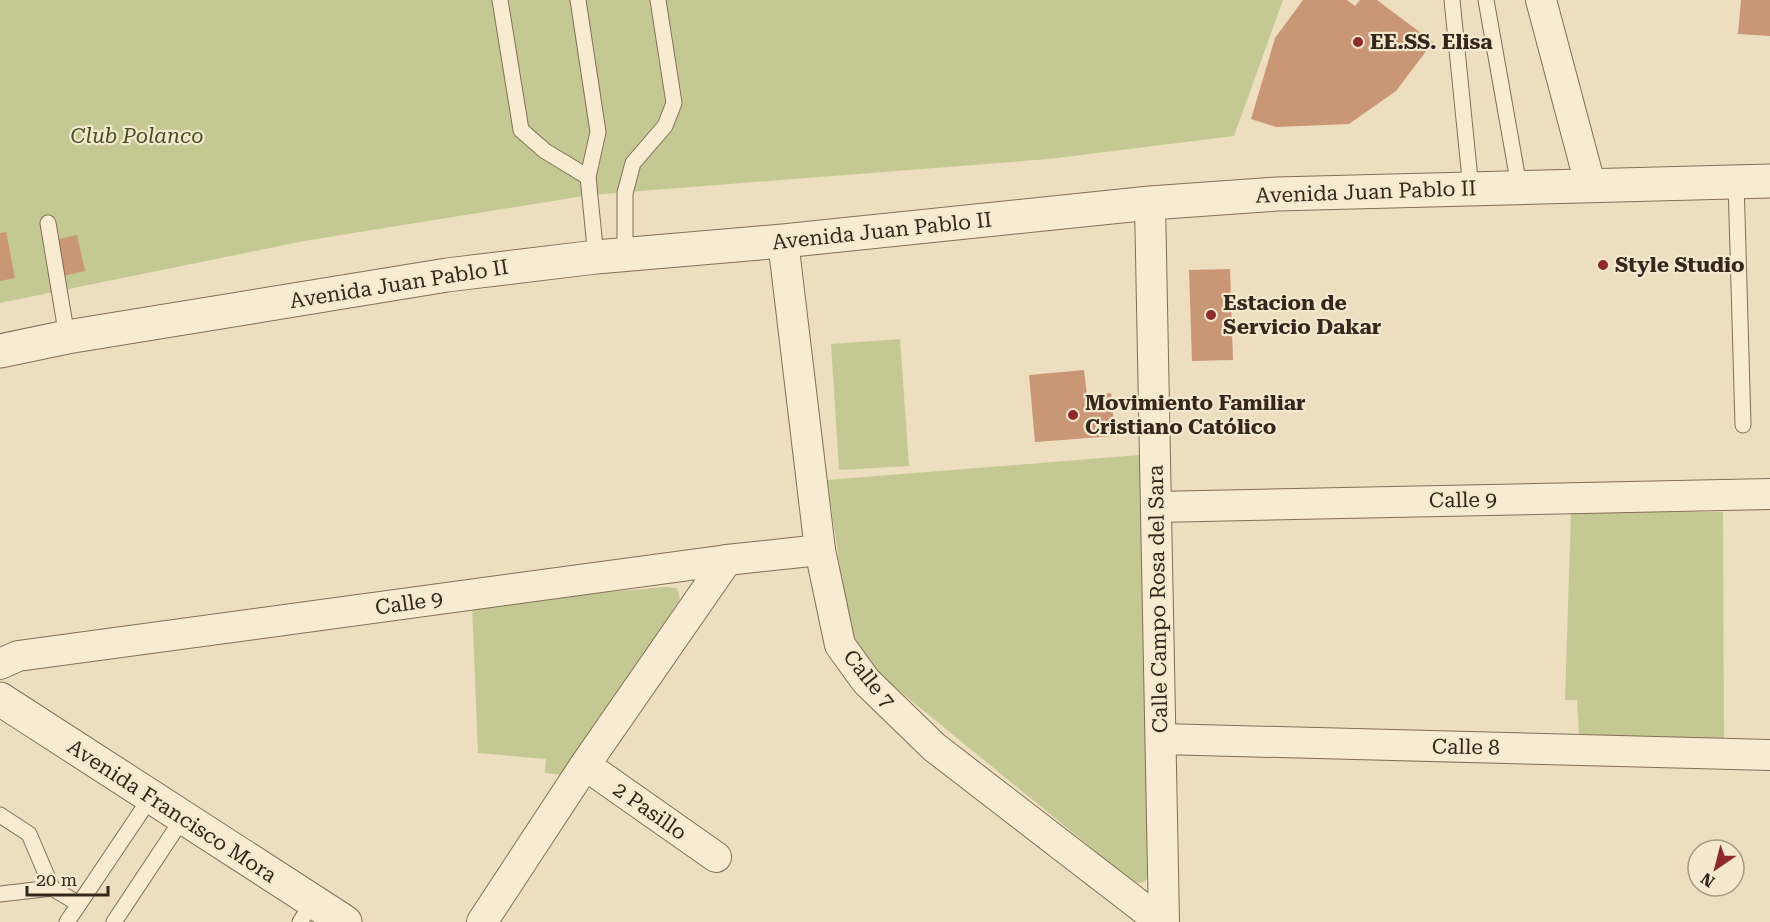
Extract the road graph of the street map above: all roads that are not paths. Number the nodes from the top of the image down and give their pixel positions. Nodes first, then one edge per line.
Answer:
1 (500, 0) edge
2 (578, 0) edge
3 (658, 0) edge
4 (1452, 0) edge
5 (1486, 0) edge
6 (1541, 0) edge
7 (588, 177) junction
8 (1736, 181) junction
9 (1770, 181) edge
10 (1590, 184) junction
11 (1519, 186) junction
12 (1472, 189) junction
13 (1150, 203) junction
14 (48, 223) dead end
15 (783, 241) junction
16 (610, 256) junction
17 (67, 337) junction
18 (0, 351) edge
19 (1743, 425) dead end
20 (1770, 494) edge
21 (1156, 507) junction
22 (820, 550) junction
23 (727, 560) junction
24 (0, 664) edge
25 (0, 699) edge
26 (1161, 739) junction
27 (1770, 755) edge
28 (585, 765) junction
29 (151, 796) junction
30 (0, 815) edge
31 (183, 818) junction
32 (716, 857) dead end
33 (52, 888) junction
34 (0, 894) edge
35 (79, 904) junction
36 (307, 912) edge
37 (67, 922) edge
38 (114, 922) edge
39 (345, 922) edge
40 (482, 922) edge
41 (1162, 922) edge

1 - 7 lane
2 - 7 lane
3 - 16 lane
4 - 12 lane
5 - 11 lane
6 - 10 street
7 - 16 lane
8 - 9 street, Avenida Juan Pablo II
8 - 10 street, Avenida Juan Pablo II
8 - 19 lane
10 - 11 street, Avenida Juan Pablo II
11 - 12 street, Avenida Juan Pablo II
12 - 13 street, Avenida Juan Pablo II
13 - 15 street, Avenida Juan Pablo II
13 - 21 street, Calle Campo Rosa del Sara
14 - 17 lane
15 - 16 street, Avenida Juan Pablo II
15 - 22 street, Calle 7
16 - 17 street, Avenida Juan Pablo II
17 - 18 street, Avenida Juan Pablo II
20 - 21 street, Calle 9
21 - 26 street, Calle Campo Rosa del Sara
22 - 23 street, Calle 9
22 - 41 street, Calle 7
23 - 24 street, Calle 9
23 - 28 street
25 - 29 street, Avenida Francisco Mora
26 - 27 street, Calle 8
26 - 41 street, Calle Campo Rosa del Sara
28 - 32 street, 2 Pasillo
28 - 40 street
29 - 31 street, Avenida Francisco Mora
29 - 35 lane
30 - 33 lane
31 - 36 street, Avenida Francisco Mora
31 - 38 lane
33 - 34 lane
33 - 35 lane
35 - 37 lane
36 - 39 street, Avenida Francisco Mora

